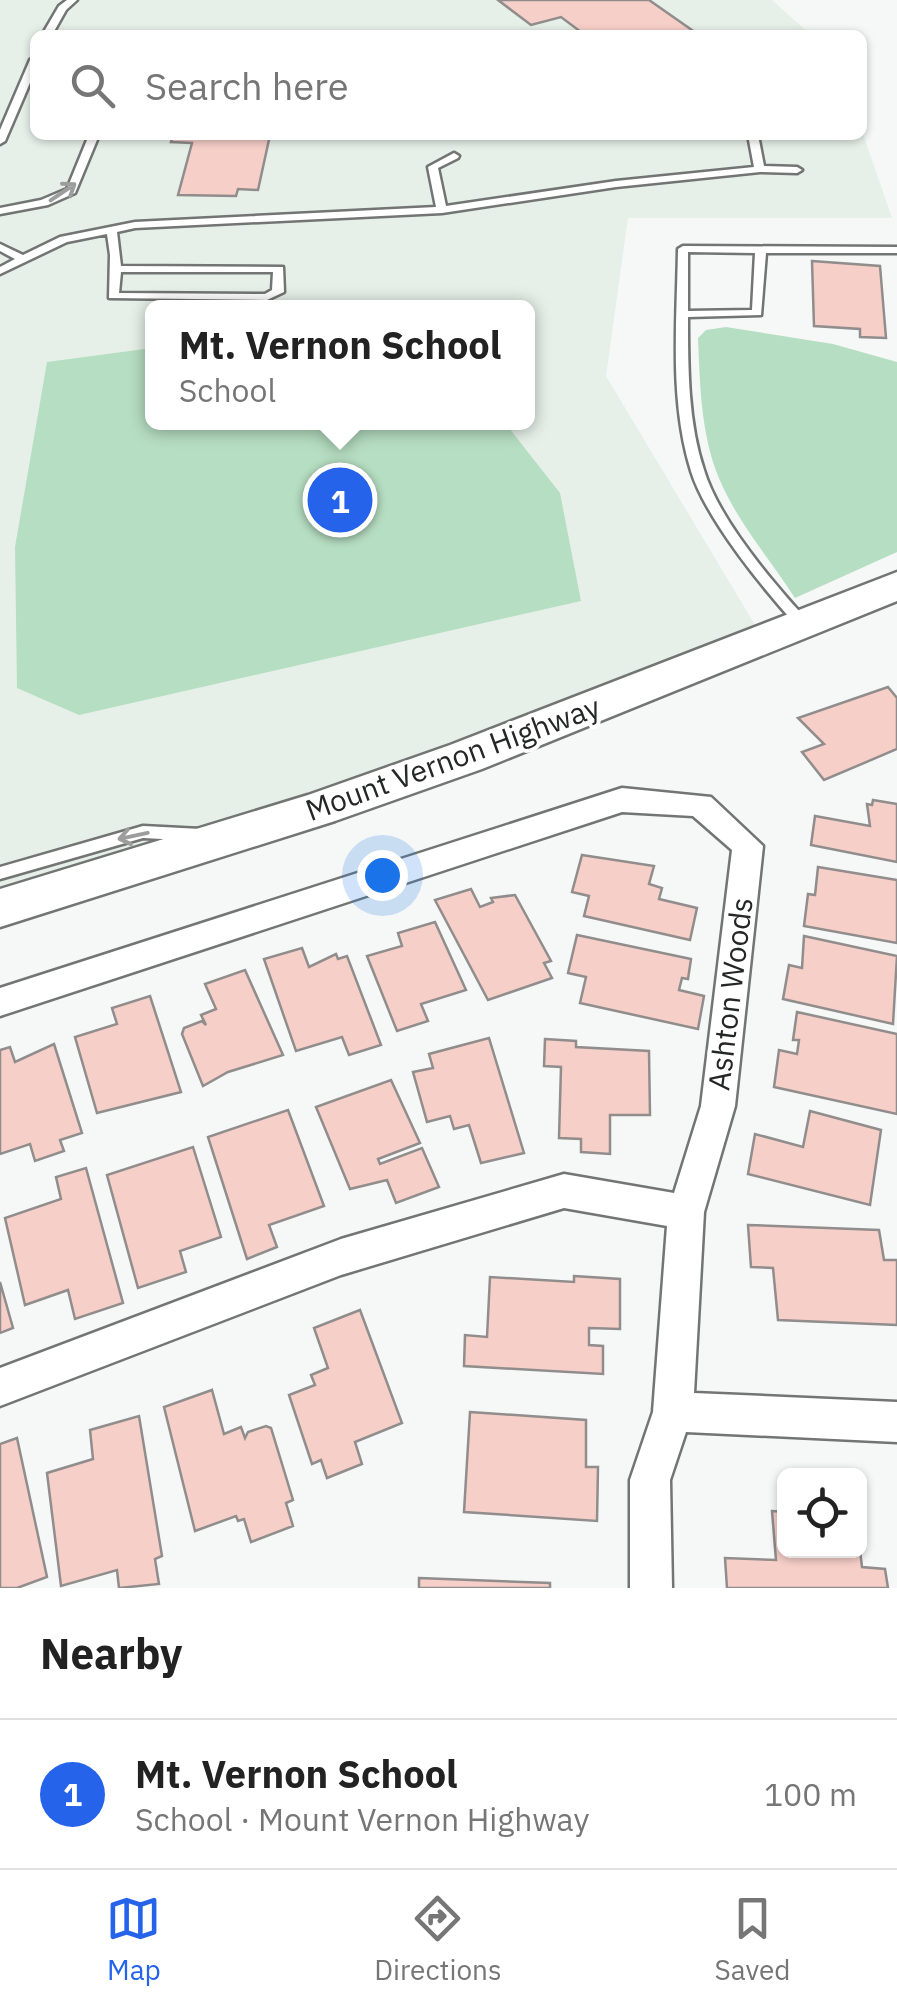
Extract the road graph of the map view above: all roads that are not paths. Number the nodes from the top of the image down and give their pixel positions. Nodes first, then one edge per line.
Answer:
1 (74, 0) edge
2 (49, 30) edge
3 (30, 72) edge
4 (92, 140) edge
5 (754, 140) edge
6 (0, 141) edge
7 (454, 156) dead end
8 (760, 168) junction
9 (797, 170) dead end
10 (442, 210) junction
11 (0, 211) edge
12 (111, 230) junction
13 (0, 247) edge
14 (761, 249) junction
15 (897, 250) edge
16 (20, 258) junction
17 (115, 269) junction
18 (0, 271) edge
19 (683, 314) junction
20 (897, 586) edge
21 (804, 625) junction
22 (230, 836) junction
23 (0, 872) edge
24 (0, 908) edge
25 (0, 1002) edge
26 (686, 1212) junction
27 (0, 1387) edge
28 (673, 1412) junction
29 (897, 1422) edge
30 (650, 1588) edge

1 - 2 lane
3 - 6 lane
11 -> 4 lane
5 - 8 lane
7 - 10 lane
8 - 9 lane
8 - 10 lane
10 - 12 lane
12 - 16 lane
12 - 17 lane
13 - 16 lane
14 - 15 lane
14 - 19 lane
14 - 19 lane
16 - 18 lane
17 - 17 lane
19 - 21 lane
20 - 21 main road, Mount Vernon Highway
21 - 22 main road, Mount Vernon Highway
22 -> 23 lane
22 - 24 main road, Mount Vernon Highway
25 - 26 street, Ashton Woods
26 - 27 street
26 - 28 street
28 - 29 street
28 - 30 street

